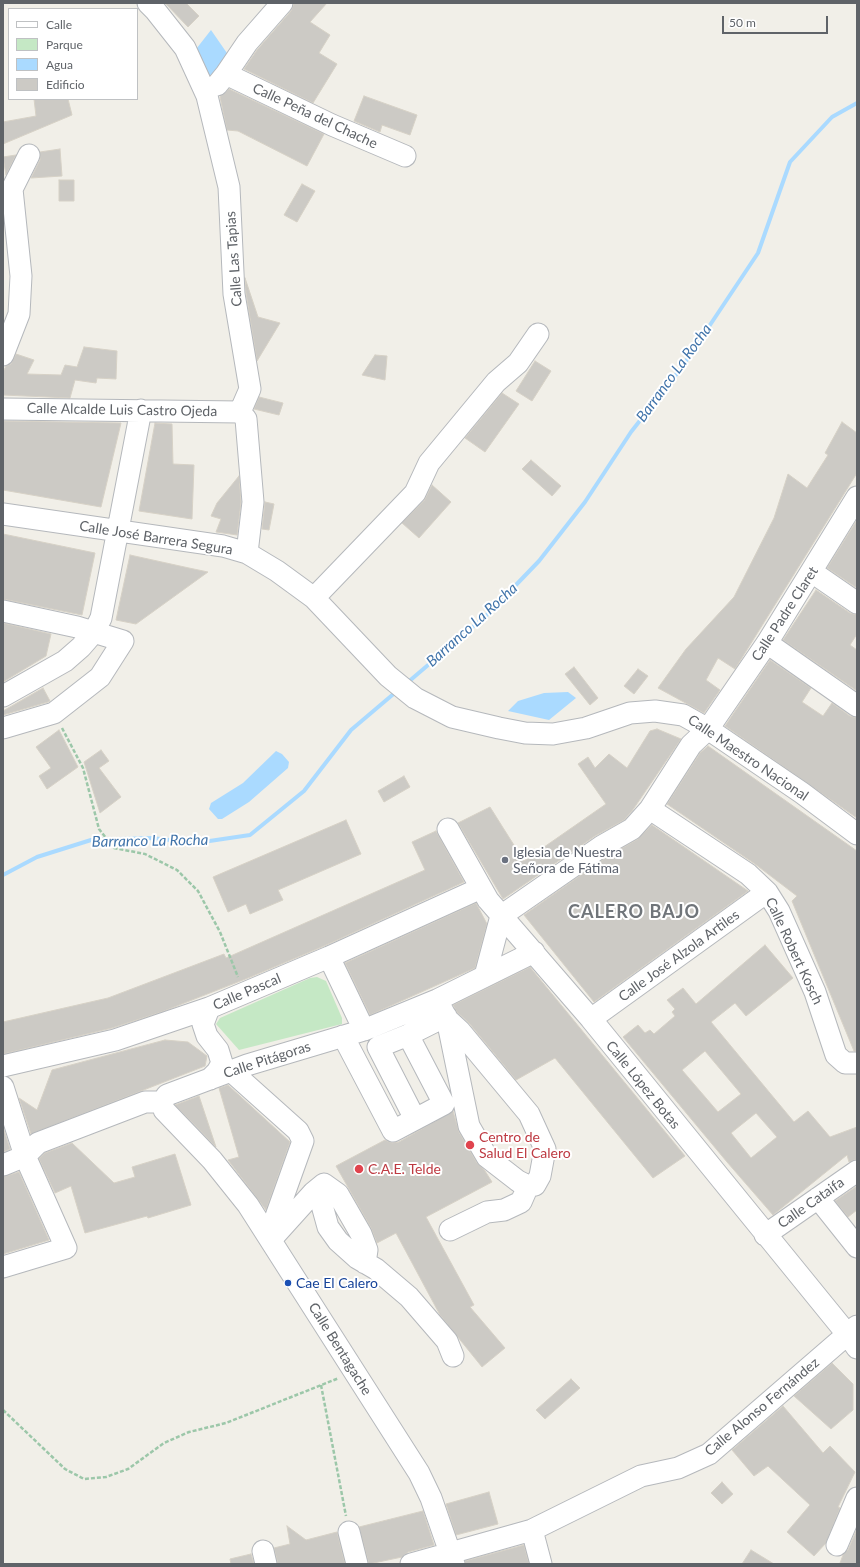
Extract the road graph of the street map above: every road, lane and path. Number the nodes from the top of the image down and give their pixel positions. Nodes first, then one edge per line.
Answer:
1 (148, 3) edge
2 (282, 3) edge
3 (226, 74) junction
4 (207, 96) junction
5 (28, 155) dead end
6 (404, 156) dead end
7 (538, 334) dead end
8 (3, 356) edge
9 (3, 409) edge
10 (141, 410) junction
11 (240, 412) junction
12 (857, 497) edge
13 (3, 514) edge
14 (119, 530) junction
15 (246, 553) junction
16 (812, 572) junction
17 (314, 598) junction
18 (857, 603) edge
19 (3, 611) edge
20 (94, 632) junction
21 (766, 643) junction
22 (3, 696) edge
23 (857, 706) edge
24 (54, 713) junction
25 (630, 713) joint
26 (3, 728) edge
27 (708, 729) junction
28 (650, 809) junction
29 (448, 829) dead end
30 (857, 834) edge
31 (481, 888) junction
32 (767, 892) junction
33 (501, 916) junction
34 (534, 952) junction
35 (329, 957) junction
36 (485, 976) junction
37 (245, 993) junction
38 (209, 1008) junction
39 (443, 1012) junction
40 (591, 1019) junction
41 (364, 1030) junction
42 (408, 1035) junction
43 (343, 1036) junction
44 (218, 1050) junction
45 (856, 1064) edge
46 (3, 1066) edge
47 (239, 1068) junction
48 (210, 1079) junction
49 (3, 1087) edge
50 (162, 1102) junction
51 (415, 1119) junction
52 (25, 1156) junction
53 (3, 1165) edge
54 (857, 1171) edge
55 (528, 1186) junction
56 (818, 1198) junction
57 (450, 1230) dead end
58 (267, 1234) junction
59 (765, 1235) junction
60 (857, 1247) edge
61 (3, 1267) edge
62 (854, 1336) edge
63 (453, 1356) dead end
64 (354, 1372) junction
65 (321, 1385) junction
66 (3, 1410) edge
67 (856, 1505) edge
68 (532, 1530) junction
69 (349, 1532) joint
70 (837, 1545) dead end
71 (452, 1559) edge
72 (357, 1564) edge
73 (411, 1564) edge
74 (540, 1564) edge

1 - 4 street, Calle Las Tapias
2 - 3 street
3 - 4 street
3 - 6 street, Calle Peña del Chache
4 - 11 street, Calle Las Tapias
5 - 8 street
7 - 17 street
9 - 10 street, Calle Alcalde Luis Castro Ojeda
10 - 11 street, Calle Alcalde Luis Castro Ojeda
10 - 14 street
11 - 15 street
12 - 16 street, Calle Padre Claret
13 - 14 street, Calle José Barrera Segura
14 - 15 street, Calle José Barrera Segura
14 - 20 street
15 - 17 street, Calle José Barrera Segura
16 - 18 street
16 - 21 street, Calle Padre Claret
17 - 25 street, Calle José Barrera Segura
19 - 20 street
20 - 22 street
20 - 24 street
21 - 23 street
21 - 27 street, Calle Padre Claret
24 - 26 street
24 - 37 path
25 - 27 street, Calle Maestro Nacional
27 - 28 street, Calle Padre Claret
27 - 30 street, Calle Maestro Nacional
28 - 32 street, Calle Robert Kosch
28 - 33 street, Calle Padre Claret
29 - 31 street, Calle López Botas
31 - 33 street, Calle López Botas
31 - 35 street, Calle Pascal
32 - 40 street, Calle José Alzola Artiles
32 - 45 street, Calle Robert Kosch
33 - 34 street, Calle López Botas
33 - 36 street
34 - 36 street, Calle Pitágoras
34 - 40 street, Calle López Botas
35 - 37 street, Calle Pascal
35 - 41 street
36 - 39 street, Calle Pitágoras
37 - 38 street, Calle Pascal
38 - 44 street
38 - 46 street, Calle Pascal
39 - 41 street, Calle Pitágoras
39 - 42 street
39 - 55 street
39 - 55 street
40 - 59 street, Calle López Botas
41 - 43 street, Calle Pitágoras
42 - 51 street
42 - 51 street
43 - 47 street, Calle Pitágoras
43 - 51 street
44 - 47 street
44 - 48 street
47 - 48 street, Calle Pitágoras
47 - 58 street
48 - 50 street, Calle Pitágoras
49 - 52 street
50 - 52 street
50 - 58 street, Calle Bentagache
52 - 53 street
52 - 61 street
54 - 56 street, Calle Cataifa
55 - 57 street
56 - 59 street, Calle Cataifa
56 - 60 street
58 - 63 street
58 - 64 street, Calle Bentagache
59 - 62 street, Calle López Botas
62 - 68 street, Calle Alonso Fernández
64 - 65 path
64 - 71 street, Calle Bentagache
65 - 66 path
65 - 69 path
67 - 70 street
68 - 71 street, Calle Alonso Fernández
68 - 74 street
69 - 72 street
71 - 73 street, Calle Alonso Fernández

